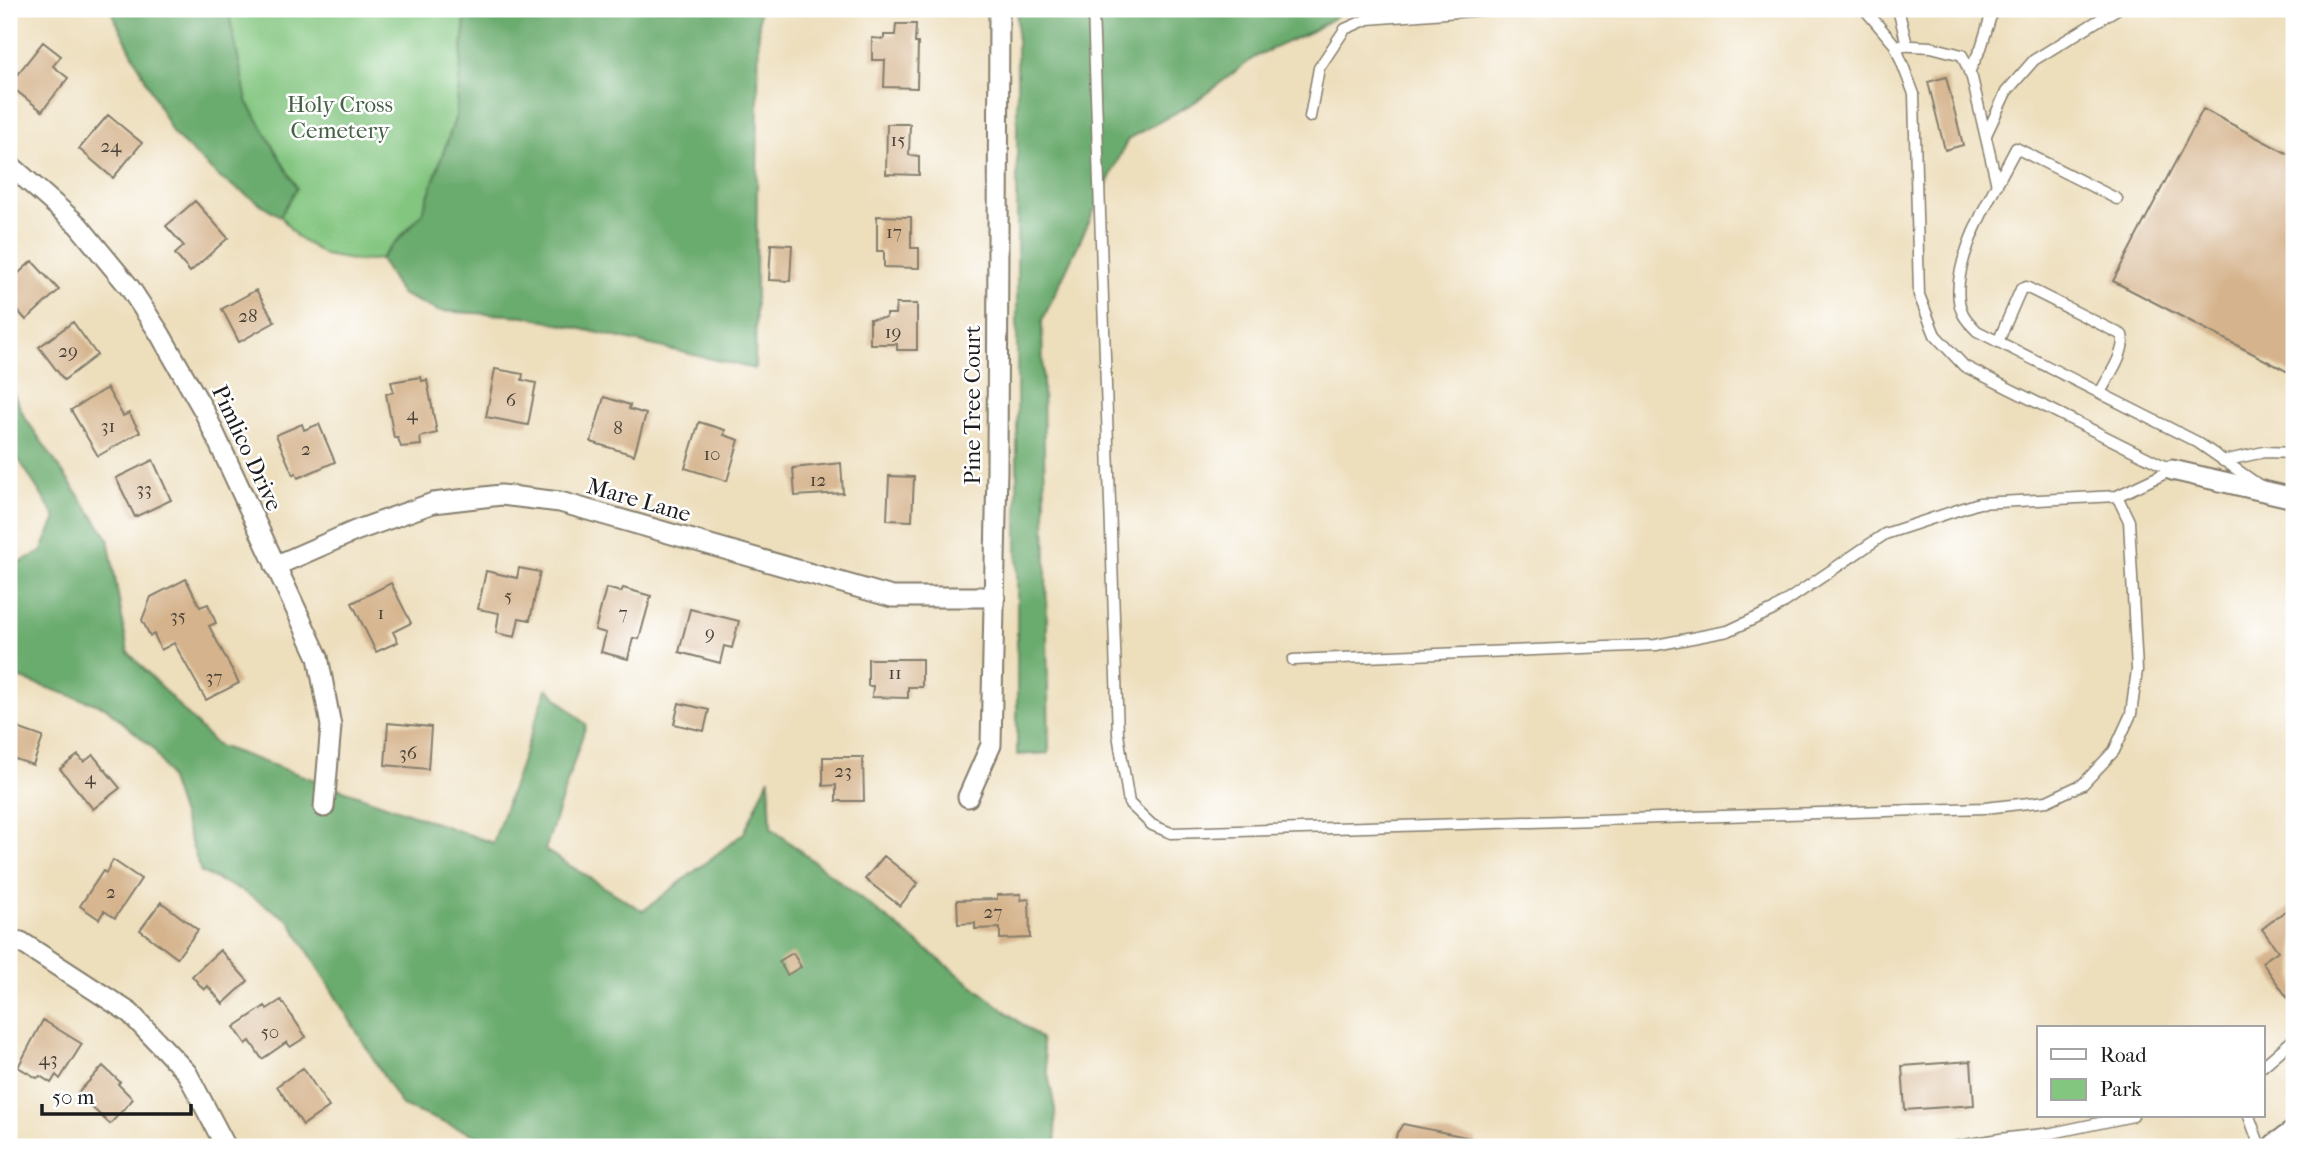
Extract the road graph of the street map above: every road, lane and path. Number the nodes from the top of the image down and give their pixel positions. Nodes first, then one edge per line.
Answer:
1 (999, 9) edge
2 (1093, 9) edge
3 (1497, 9) edge
4 (1862, 9) edge
5 (1898, 9) edge
6 (1993, 9) edge
7 (2117, 9) edge
8 (1895, 45) junction
9 (1907, 46) junction
10 (1969, 72) junction
11 (1310, 117) dead end
12 (1986, 135) junction
13 (9, 164) edge
14 (1997, 185) junction
15 (2117, 199) dead end
16 (1998, 342) junction
17 (2100, 393) junction
18 (2294, 453) edge
19 (2223, 461) junction
20 (2172, 470) junction
21 (2268, 491) junction
22 (2116, 495) junction
23 (2294, 498) edge
24 (275, 566) junction
25 (995, 597) junction
26 (1293, 660) dead end
27 (968, 797) dead end
28 (324, 807) dead end
29 (9, 940) edge
30 (2294, 1039) edge
31 (2264, 1065) edge
32 (2123, 1118) edge
33 (2250, 1118) edge
34 (2294, 1136) edge
35 (222, 1146) edge
36 (1953, 1147) edge
37 (2260, 1147) edge
38 (2278, 1147) edge

1 - 25 street, Pine Tree Court
2 - 22 lane
3 - 11 lane
4 - 8 lane
5 - 9 lane
6 - 10 lane
7 - 12 lane
8 - 9 lane
8 - 20 lane
9 - 10 lane
10 - 12 lane
12 - 14 lane
13 - 24 street, Pimlico Drive
14 - 15 lane
14 - 16 lane
16 - 17 lane
16 - 17 lane
17 - 19 lane
18 - 19 lane
19 - 21 lane
20 - 21 street
20 - 22 lane
21 - 23 street
22 - 26 lane
24 - 25 street, Mare Lane
24 - 28 street, Pimlico Drive
25 - 27 street, Pine Tree Court
29 - 35 street
30 - 31 lane
32 - 36 lane
33 - 37 lane
34 - 38 main road

